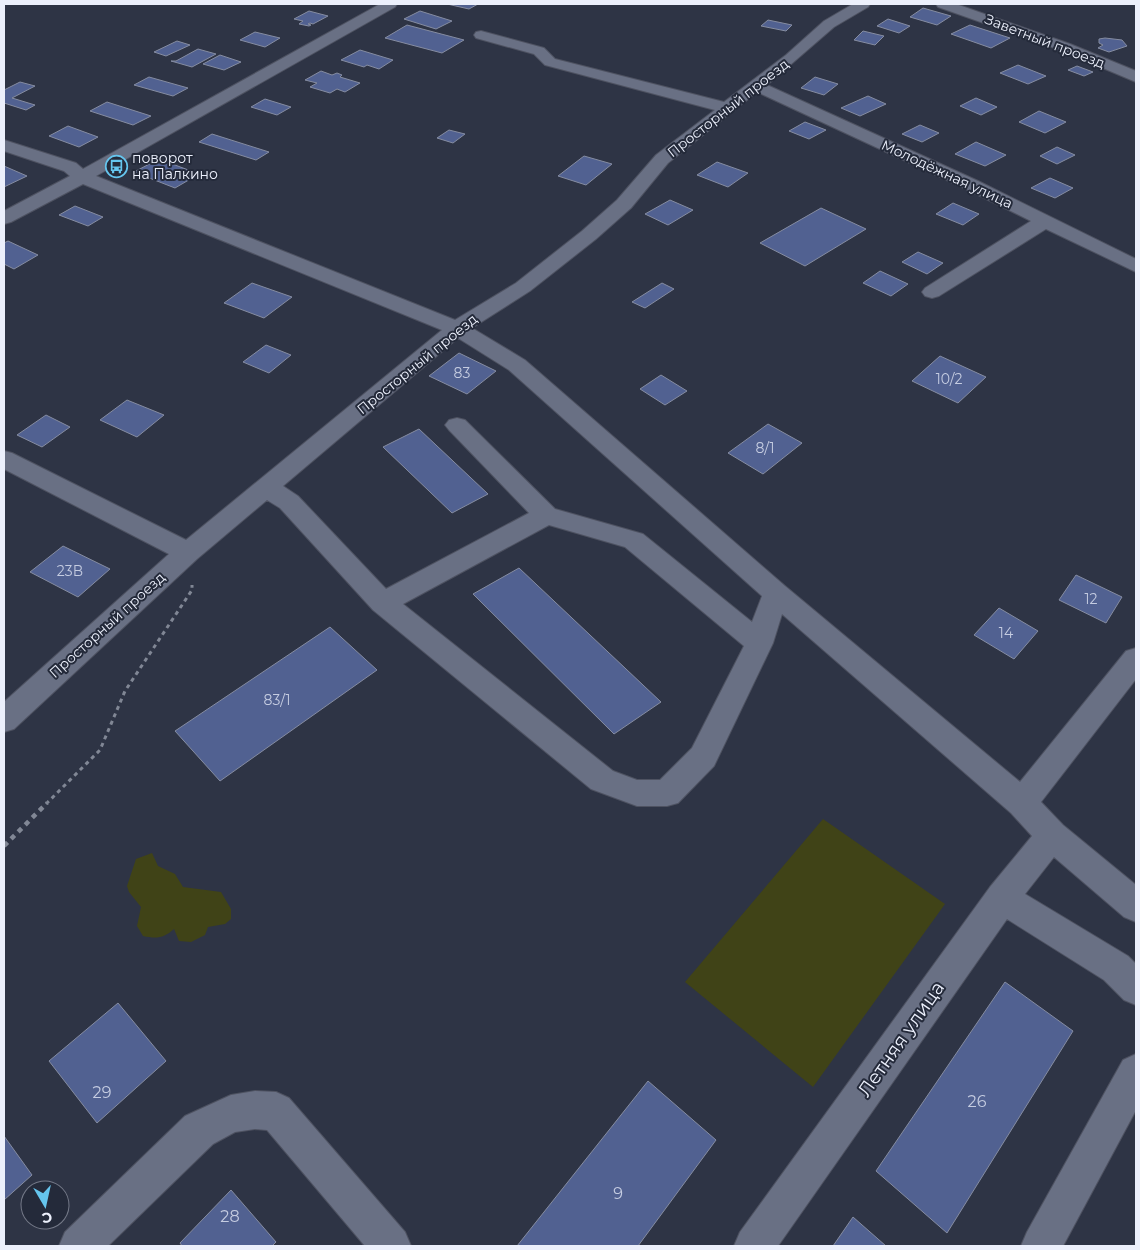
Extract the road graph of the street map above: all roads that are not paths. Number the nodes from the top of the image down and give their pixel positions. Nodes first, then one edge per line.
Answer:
1 (390, 4) edge
2 (863, 4) edge
3 (943, 4) edge
4 (482, 35) dead end
5 (1136, 77) edge
6 (756, 86) junction
7 (728, 108) junction
8 (4, 145) edge
9 (82, 177) junction
10 (4, 218) edge
11 (1046, 221) junction
12 (1136, 266) edge
13 (932, 292) dead end
14 (457, 328) junction
15 (457, 425) dead end
16 (4, 459) edge
17 (266, 488) junction
18 (546, 515) junction
19 (188, 552) junction
20 (776, 592) junction
21 (382, 603) junction
22 (759, 643) junction
23 (1136, 659) edge
24 (4, 720) edge
25 (1022, 803) junction
26 (1052, 835) junction
27 (1002, 898) junction
28 (1136, 906) edge
29 (1136, 988) edge
30 (1136, 1073) edge
31 (79, 1246) edge
32 (391, 1246) edge
33 (754, 1246) edge
34 (1041, 1246) edge

1 - 9 street
2 - 6 street, Просторный проезд
3 - 5 street, Заветный проезд
4 - 7 street
6 - 7 street, Просторный проезд
6 - 11 street, Молодёжная улица
7 - 14 street, Просторный проезд
8 - 9 street
9 - 10 street
9 - 14 street
11 - 12 street, Молодёжная улица
11 - 13 street
14 - 17 street, Просторный проезд
14 - 20 street
15 - 18 street
16 - 19 street
17 - 19 street, Просторный проезд
17 - 21 street
18 - 21 street
18 - 22 street
19 - 24 street, Просторный проезд
20 - 22 street
20 - 25 street
21 - 22 street
23 - 25 street
25 - 26 street
26 - 27 street, Летняя улица
26 - 28 street
27 - 29 street
27 - 33 street, Летняя улица
30 - 34 street
31 - 32 street

